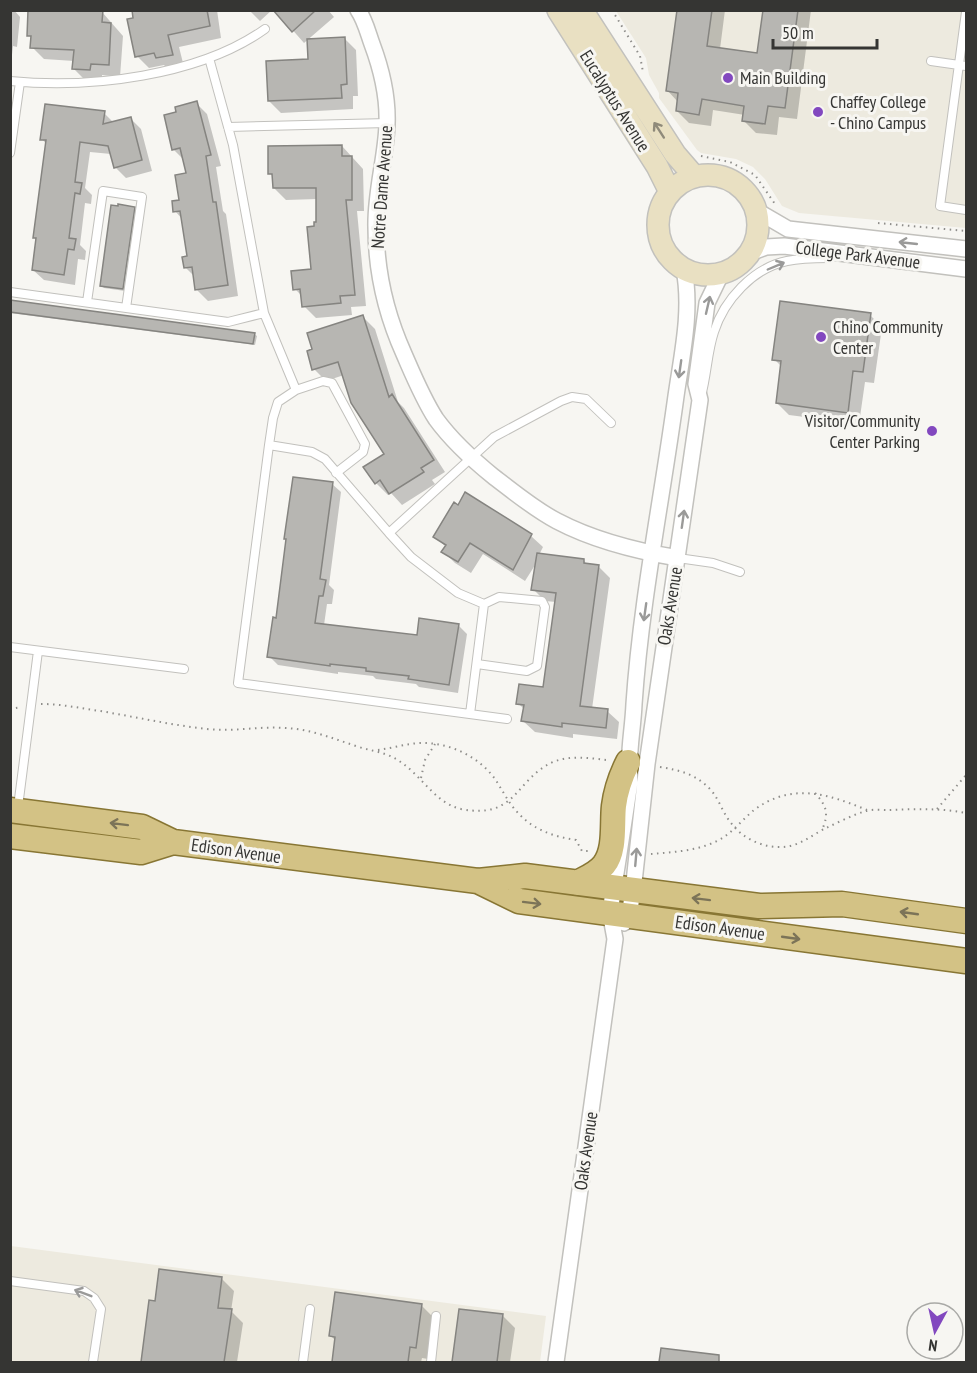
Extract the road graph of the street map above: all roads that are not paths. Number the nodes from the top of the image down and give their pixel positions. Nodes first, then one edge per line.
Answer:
1 (358, 10) edge
2 (558, 10) edge
3 (582, 10) edge
4 (966, 12) edge
5 (266, 29) dead end
6 (208, 58) junction
7 (931, 61) dead end
8 (963, 66) edge
9 (10, 81) edge
10 (20, 82) junction
11 (388, 123) junction
12 (228, 127) junction
13 (10, 153) edge
14 (694, 176) junction
15 (670, 192) junction
16 (767, 209) junction
17 (966, 210) edge
18 (966, 249) edge
19 (750, 253) junction
20 (908, 261) junction
21 (684, 269) junction
22 (966, 269) edge
23 (721, 274) junction
24 (10, 292) edge
25 (87, 302) junction
26 (126, 308) junction
27 (264, 314) junction
28 (296, 390) junction
29 (700, 400) junction
30 (611, 423) dead end
31 (269, 444) junction
32 (470, 458) junction
33 (336, 473) junction
34 (390, 533) junction
35 (652, 554) junction
36 (678, 558) junction
37 (740, 572) dead end
38 (484, 604) junction
39 (10, 647) edge
40 (38, 651) junction
41 (477, 664) junction
42 (184, 669) dead end
43 (470, 714) junction
44 (507, 719) dead end
45 (637, 763) junction
46 (14, 810) edge
47 (10, 836) edge
48 (173, 842) junction
49 (478, 881) junction
50 (577, 883) junction
51 (623, 890) junction
52 (620, 914) junction
53 (966, 921) edge
54 (966, 961) edge
55 (10, 1281) edge
56 (310, 1309) dead end
57 (436, 1316) dead end
58 (93, 1362) edge
59 (303, 1362) edge
60 (431, 1362) edge
61 (556, 1362) edge

1 - 11 street, Notre Dame Avenue
2 - 15 street, Eucalyptus Avenue
14 -> 3 street, Eucalyptus Avenue
4 - 8 lane
5 - 6 lane
6 - 10 lane
6 - 12 lane
7 - 8 lane
8 - 17 lane
9 - 10 lane
10 - 13 lane
11 - 12 lane
11 - 32 street, Notre Dame Avenue
12 - 27 lane
14 - 15 street
14 - 16 street
15 - 21 street
18 -> 16 street, College Park Avenue
16 - 19 street
19 - 20 street, College Park Avenue
19 - 23 street
20 - 22 street, College Park Avenue
29 -> 20 lane
21 - 23 street
21 -> 35 street, Oaks Avenue
29 -> 23 street, Oaks Avenue
24 - 25 lane
25 - 26 lane
25 - 26 lane
26 - 27 lane
27 - 28 lane
28 - 31 lane
28 - 33 lane
36 -> 29 street, Oaks Avenue
30 - 32 lane
31 - 33 lane
31 - 43 lane
32 - 34 lane
32 - 35 street, Notre Dame Avenue
33 - 34 lane
34 - 38 lane
35 - 36 street, Notre Dame Avenue
35 -> 45 street, Oaks Avenue
36 - 37 lane
36 - 45 street, Oaks Avenue
38 - 41 lane
38 - 41 lane
39 - 40 lane
40 - 42 lane
40 - 46 lane
41 - 43 lane
43 - 44 lane
45 - 50 main road
45 - 51 street, Oaks Avenue
48 -> 46 main road, Edison Avenue
47 - 48 main road, Edison Avenue
48 - 49 main road, Edison Avenue
49 - 50 main road, Edison Avenue
49 -> 52 main road, Edison Avenue
50 - 51 main road, Edison Avenue
51 - 52 street, Oaks Avenue
53 -> 51 main road, Edison Avenue
52 -> 54 main road, Edison Avenue
52 - 61 street, Oaks Avenue
58 -> 55 lane
56 - 59 lane
57 - 60 lane

